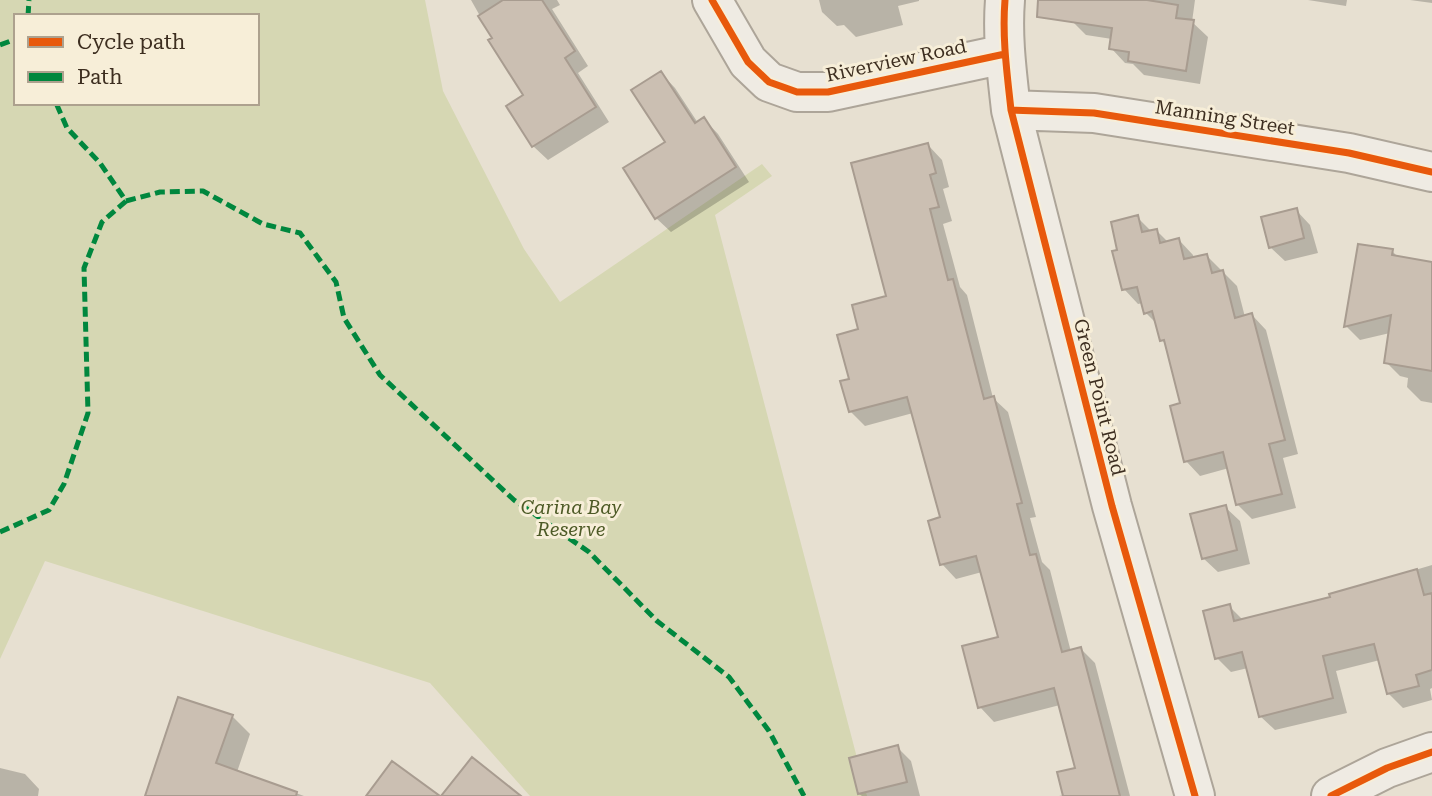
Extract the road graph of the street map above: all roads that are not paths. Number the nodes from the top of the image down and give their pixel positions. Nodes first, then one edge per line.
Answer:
1 (712, 0) edge
2 (1005, 0) edge
3 (1005, 54) junction
4 (1011, 110) junction
5 (1432, 172) edge
6 (1432, 752) edge
7 (1195, 796) edge
8 (1331, 796) edge

1 - 3 street, Riverview Road
2 - 3 street, Green Point Road
3 - 4 street, Green Point Road
4 - 5 street, Manning Street
4 - 7 street, Green Point Road
6 - 8 street

